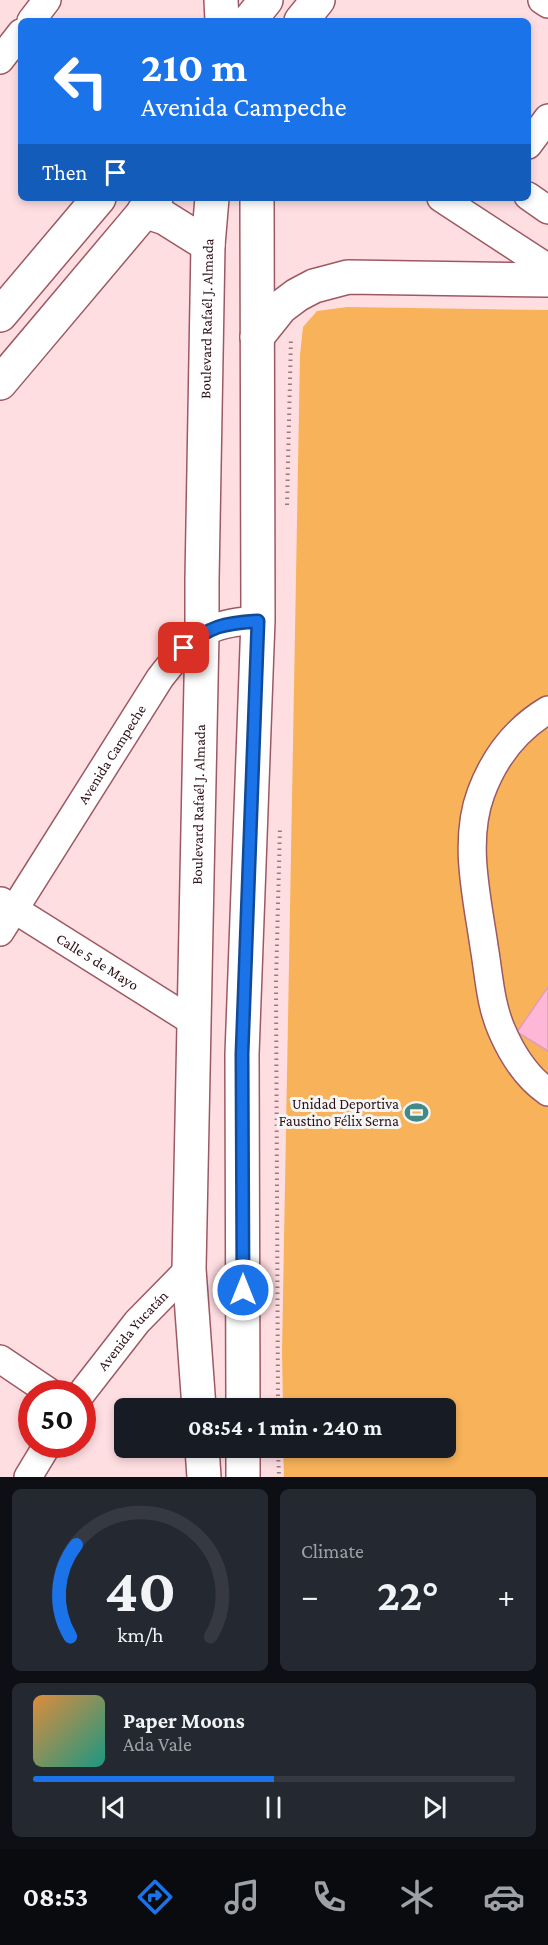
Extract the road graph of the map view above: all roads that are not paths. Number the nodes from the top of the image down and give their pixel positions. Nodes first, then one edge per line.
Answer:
1 (47, 0) edge
2 (221, 0) edge
3 (318, 0) edge
4 (542, 0) edge
5 (548, 3) edge
6 (33, 18) edge
7 (222, 18) edge
8 (303, 18) edge
9 (18, 37) edge
10 (0, 60) edge
11 (548, 118) edge
12 (531, 141) edge
13 (531, 198) edge
14 (96, 201) edge
15 (212, 201) edge
16 (257, 201) edge
17 (446, 201) edge
18 (150, 205) edge
19 (548, 210) edge
20 (208, 245) junction
21 (548, 268) edge
22 (548, 280) edge
23 (0, 315) edge
24 (257, 337) junction
25 (0, 383) edge
26 (258, 621) junction
27 (202, 633) junction
28 (548, 710) edge
29 (7, 905) edge
30 (0, 932) edge
31 (195, 1023) junction
32 (548, 1092) edge
33 (189, 1269) junction
34 (0, 1359) edge
35 (31, 1380) edge
36 (92, 1380) edge
37 (198, 1398) edge
38 (243, 1398) edge
39 (40, 1458) edge
40 (203, 1458) edge
41 (243, 1458) edge
42 (28, 1477) edge
43 (204, 1477) edge
44 (243, 1477) edge

1 - 6 street
2 - 7 main road
3 - 8 main road
4 - 5 street
9 - 10 street
11 - 12 street
13 - 19 street
14 - 23 main road
15 - 20 main road, Boulevard Rafaél J. Almada
16 - 24 main road
17 - 21 street
18 - 20 main road
18 - 25 main road
20 - 27 main road, Boulevard Rafaél J. Almada
22 - 24 main road
24 - 26 main road
26 - 27 street, Avenida Campeche
26 - 38 main road
27 - 29 street, Avenida Campeche
27 - 31 main road, Boulevard Rafaél J. Almada
28 - 32 street
29 - 30 street, Avenida Campeche
29 - 31 street, Calle 5 de Mayo
31 - 33 main road, Boulevard Rafaél J. Almada
33 - 36 street, Avenida Yucatán
33 - 37 main road, Boulevard Rafaél J. Almada
34 - 35 street
39 - 42 street
40 - 43 main road
41 - 44 main road

